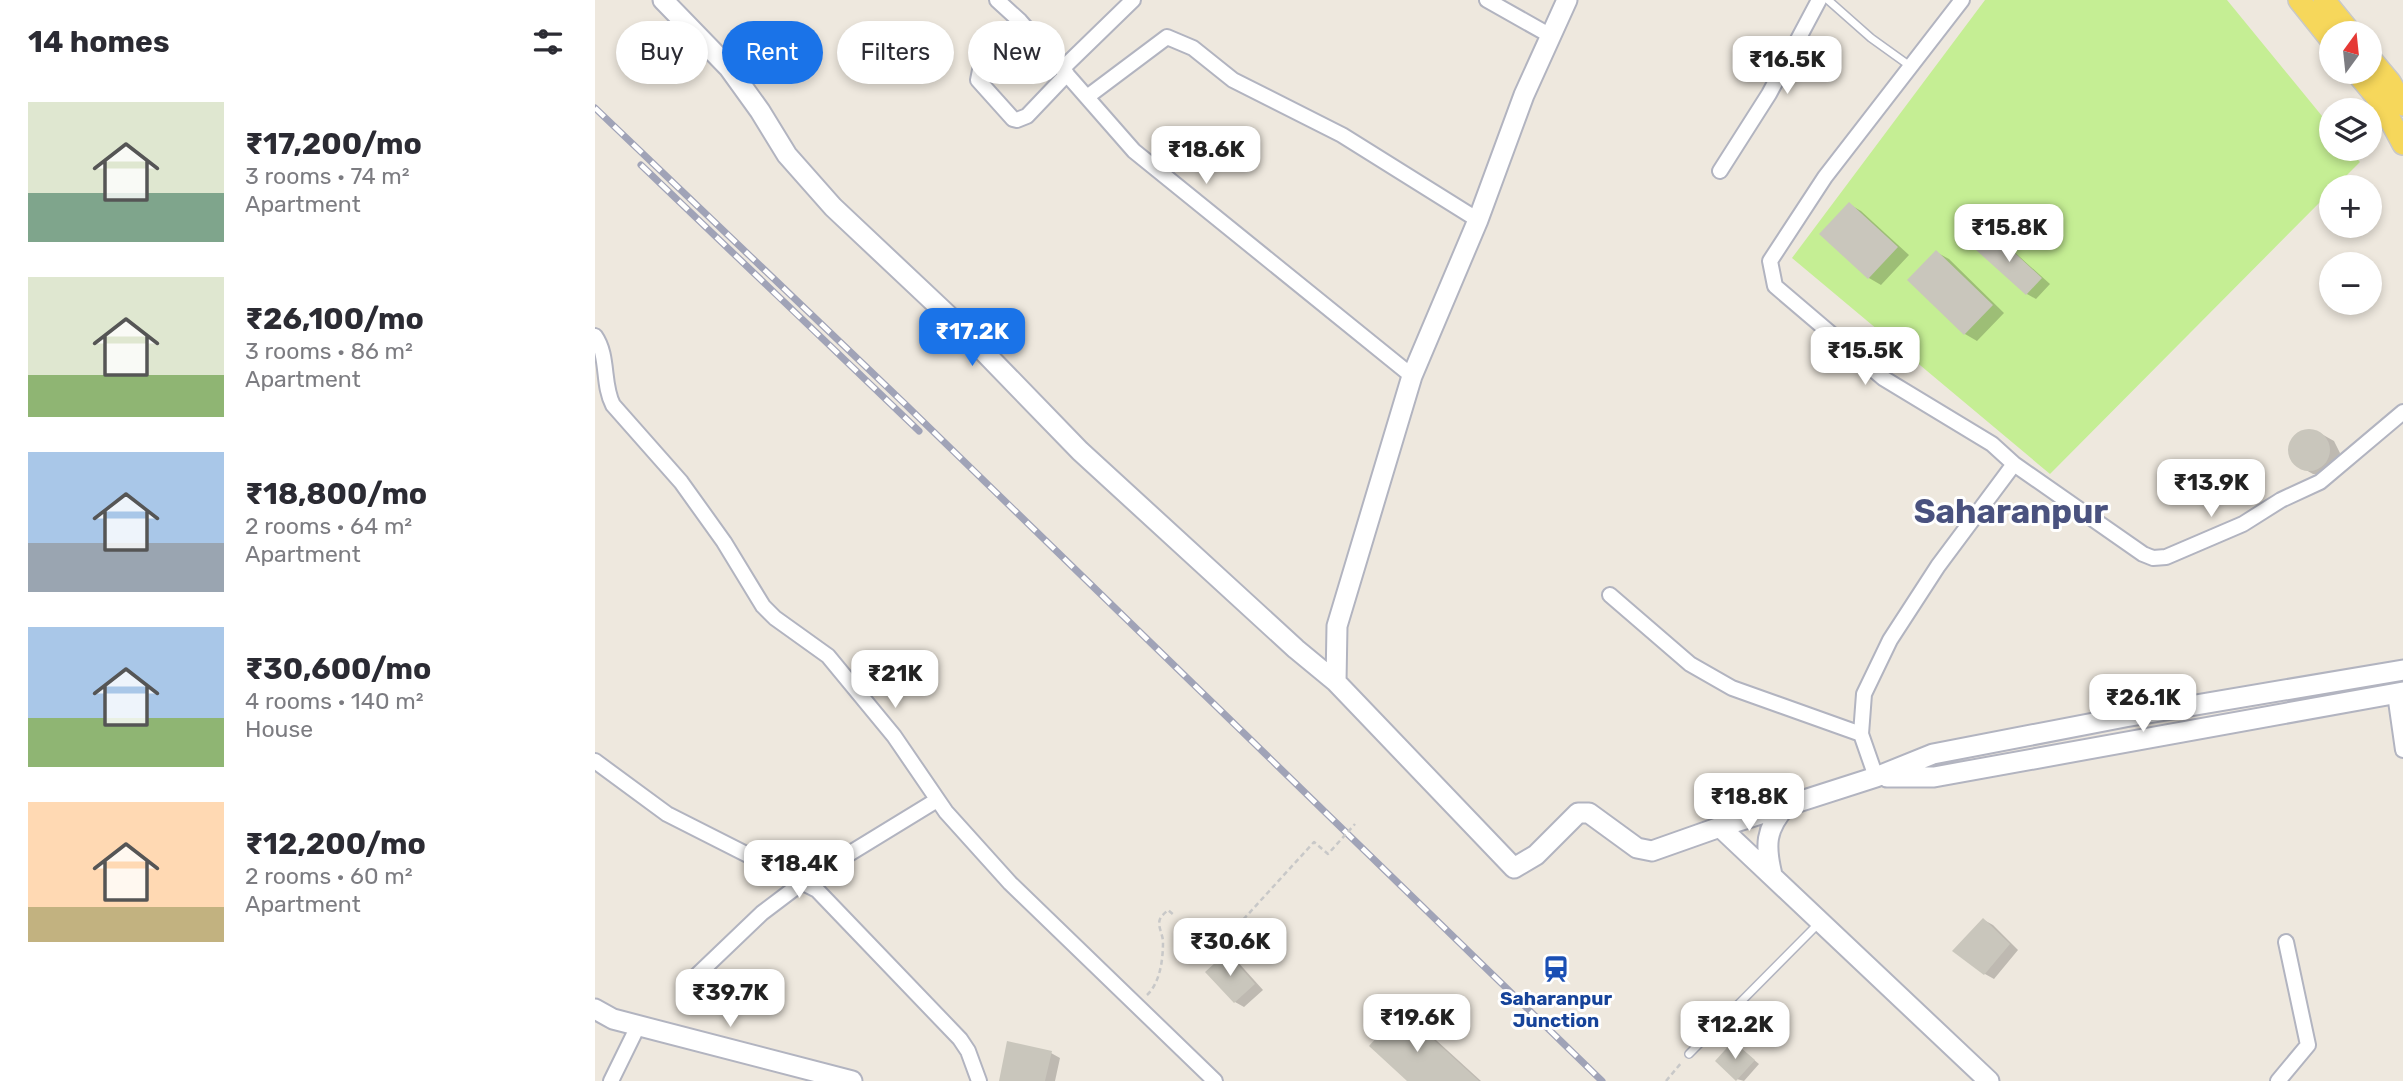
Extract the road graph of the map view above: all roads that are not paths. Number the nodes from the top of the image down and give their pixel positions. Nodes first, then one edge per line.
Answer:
1 (663, 0) edge
2 (997, 0) edge
3 (1133, 0) edge
4 (1487, 0) edge
5 (1567, 0) edge
6 (1819, 0) edge
7 (1828, 0) edge
8 (1962, 0) edge
9 (2299, 0) edge
10 (2324, 0) edge
11 (1020, 20) edge
12 (2341, 21) edge
13 (2319, 25) edge
14 (1551, 36) junction
15 (1910, 66) junction
16 (1065, 70) edge
17 (1065, 72) edge
18 (2382, 72) edge
19 (981, 84) edge
20 (1053, 84) edge
21 (2366, 84) edge
22 (1087, 97) junction
23 (2403, 105) edge
24 (2403, 144) edge
25 (1720, 171) dead end
26 (1478, 220) junction
27 (595, 337) edge
28 (1412, 376) junction
29 (2403, 412) edge
30 (2014, 464) junction
31 (1610, 596) dead end
32 (2403, 670) edge
33 (1336, 682) junction
34 (2399, 693) edge
35 (1861, 734) junction
36 (2403, 750) edge
37 (595, 761) edge
38 (1876, 777) junction
39 (937, 800) junction
40 (1786, 806) junction
41 (1720, 827) junction
42 (1772, 876) junction
43 (803, 882) junction
44 (1821, 922) junction
45 (2286, 942) dead end
46 (692, 979) dead end
47 (595, 1009) edge
48 (638, 1026) junction
49 (1689, 1054) road end
50 (611, 1081) edge
51 (852, 1081) edge
52 (979, 1081) edge
53 (1215, 1081) edge
54 (1989, 1081) edge
55 (2278, 1081) edge

1 - 33 street
2 - 11 street
3 - 16 street
4 - 14 street
5 - 14 street
6 - 25 street
7 - 15 lane
8 - 15 street
9 - 13 main road
10 - 12 main road
14 - 26 street
15 - 30 street
17 - 22 street
18 - 23 main road
19 - 20 street
21 - 24 main road
22 - 26 street
22 - 28 street
26 - 28 street
27 - 39 street
28 - 33 street
29 - 30 street
30 - 35 street
31 - 35 street
32 - 38 street
33 - 41 street
34 - 36 street
34 - 38 street
35 - 38 street
37 - 43 street
38 - 40 street
39 - 43 street
39 - 53 street
40 - 41 street
40 - 42 street
41 - 42 street
42 - 44 street
43 - 46 street
43 - 52 street
44 - 49 lane
44 - 54 street
45 - 55 street
47 - 48 street
48 - 50 street
48 - 51 street

